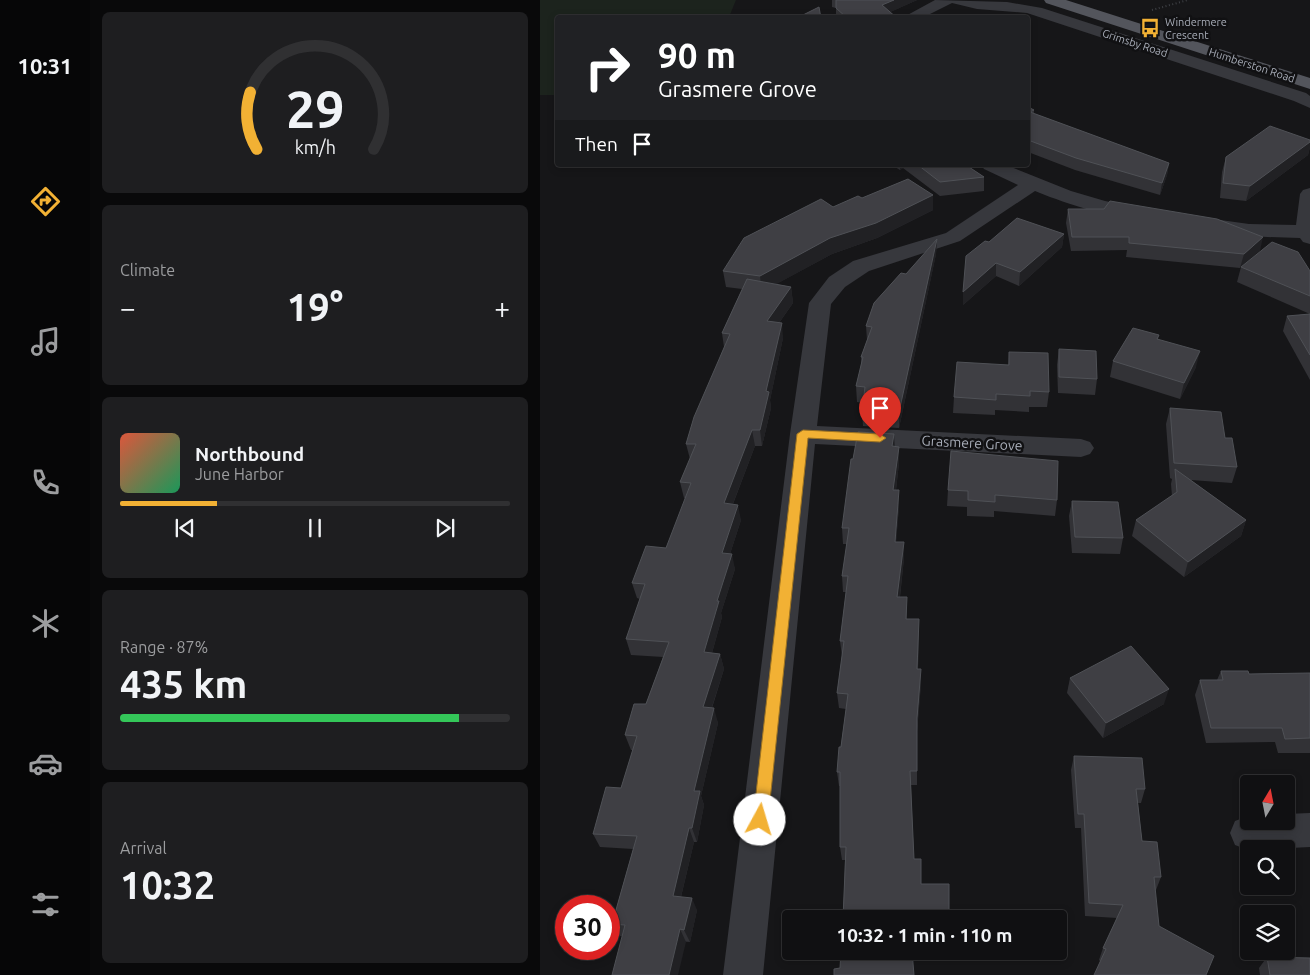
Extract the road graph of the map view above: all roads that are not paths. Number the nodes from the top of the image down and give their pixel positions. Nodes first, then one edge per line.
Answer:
1 (947, 0) edge
2 (957, 0) edge
3 (1051, 0) edge
4 (915, 15) edge
5 (1310, 84) edge
6 (1310, 103) edge
7 (995, 167) edge
8 (1031, 185) junction
9 (1310, 194) edge
10 (1162, 217) edge
11 (1191, 222) edge
12 (1308, 235) edge
13 (803, 434) junction
14 (1081, 448) dead end
15 (1310, 830) edge
16 (1248, 833) dead end
17 (743, 975) edge

1 - 4 street
2 - 6 street, Grimsby Road
3 - 5 main road, Humberston Road
7 - 8 street
8 - 10 street
8 - 13 street
9 - 12 street
11 - 12 street
13 - 14 street, Grasmere Grove
13 - 17 street
15 - 16 street

